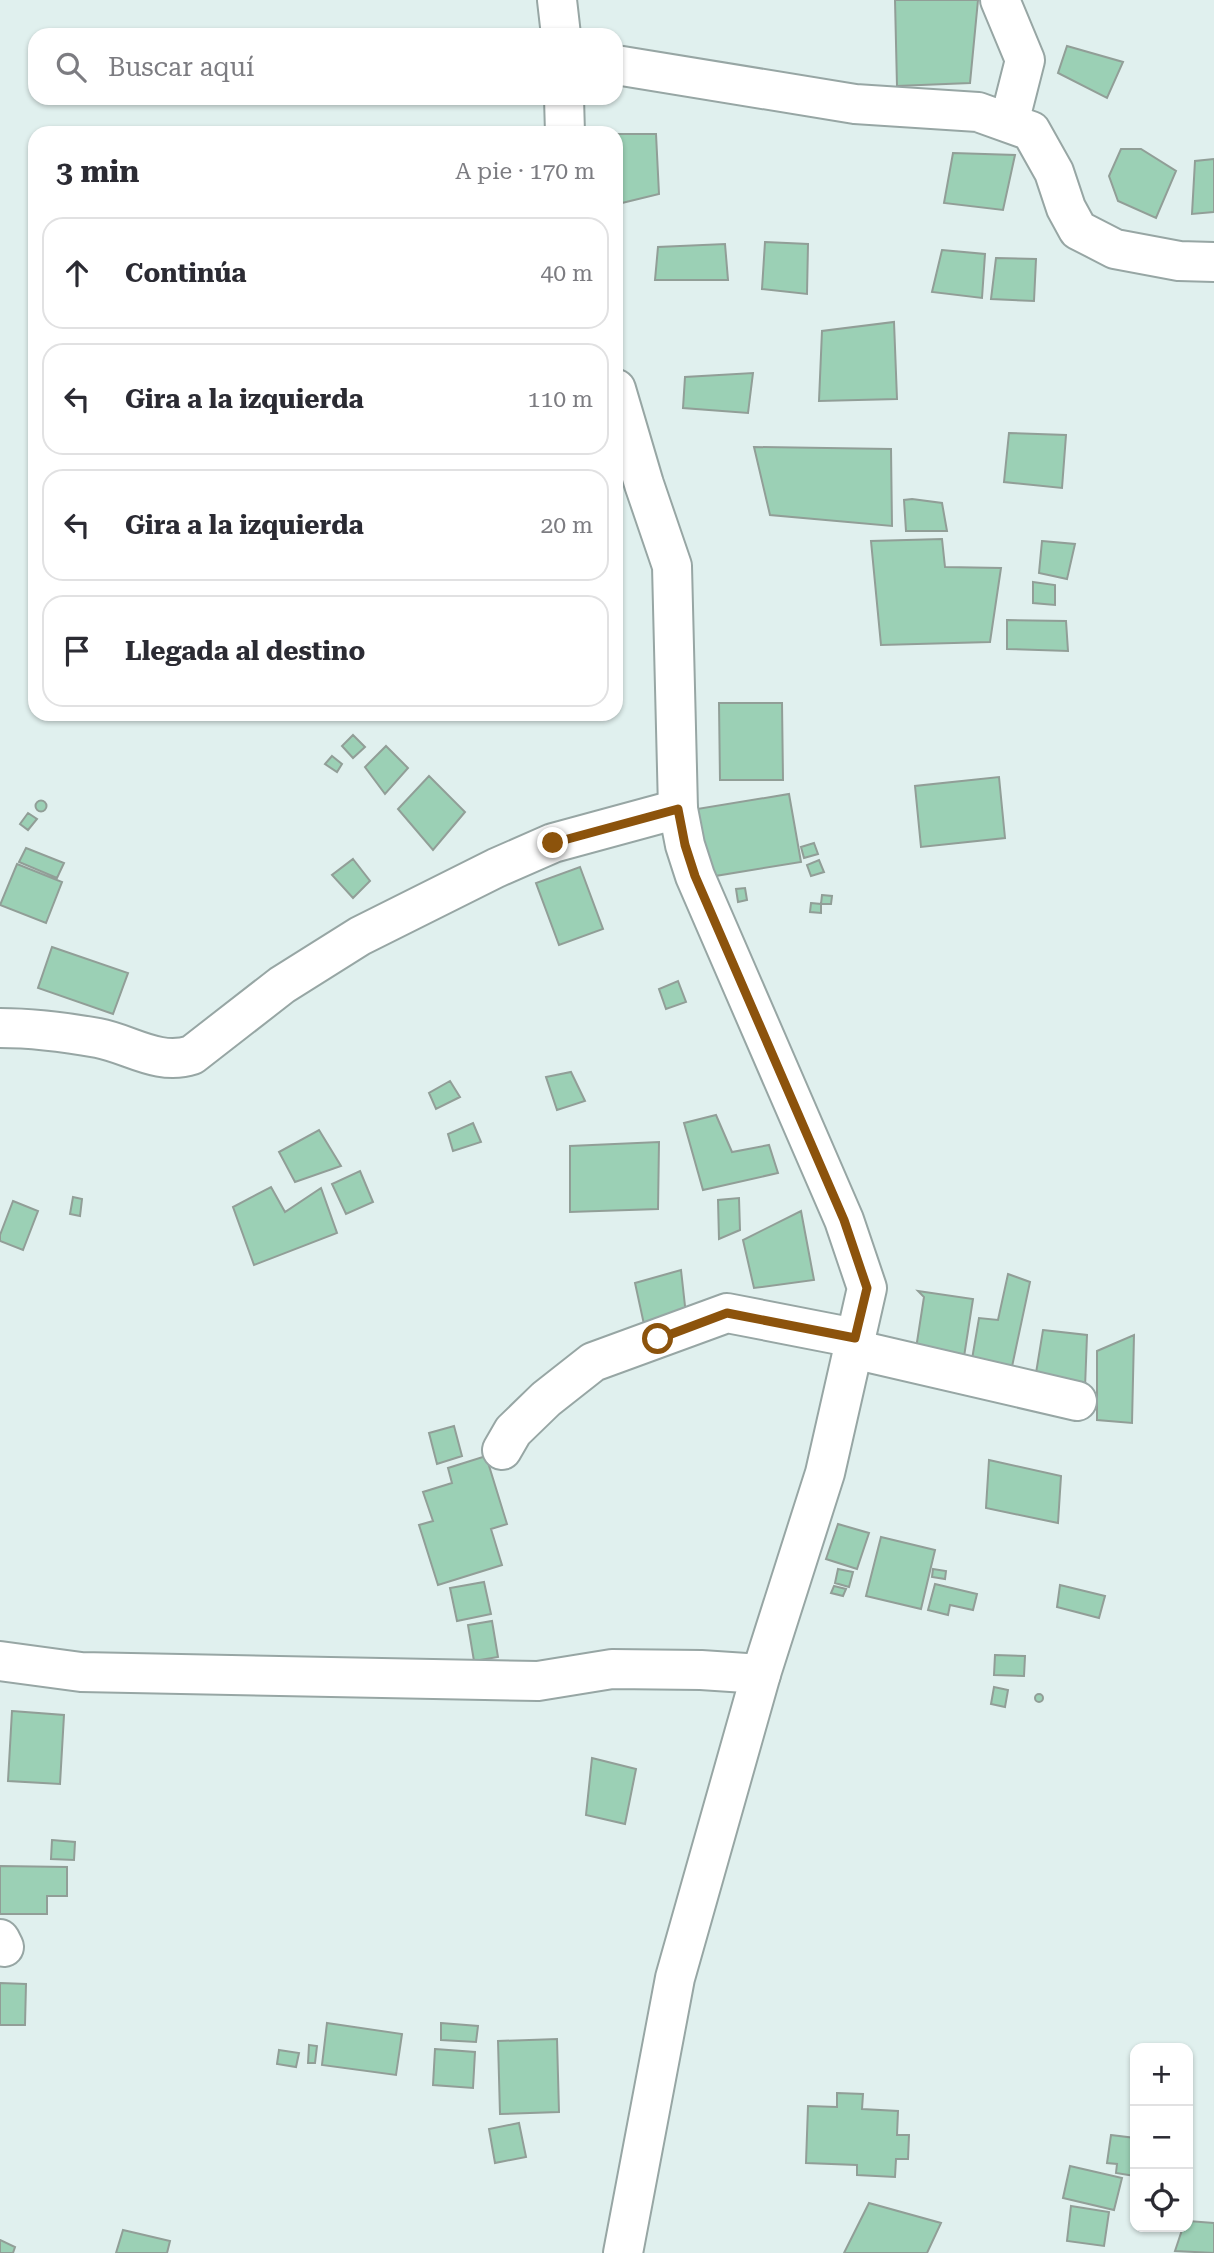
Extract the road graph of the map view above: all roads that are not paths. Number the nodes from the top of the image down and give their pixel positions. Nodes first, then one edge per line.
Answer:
1 (556, 0) edge
2 (1000, 0) edge
3 (560, 28) edge
4 (623, 66) edge
5 (564, 105) edge
6 (1009, 123) junction
7 (565, 126) edge
8 (1214, 262) edge
9 (623, 413) edge
10 (678, 809) junction
11 (0, 1028) edge
12 (854, 1343) junction
13 (1077, 1401) dead end
14 (502, 1450) dead end
15 (0, 1661) edge
16 (761, 1674) junction
17 (623, 2253) edge

1 - 3 street
2 - 6 street
4 - 6 street
5 - 7 street
6 - 8 street
9 - 10 street
10 - 11 street
10 - 12 street
12 - 13 street
12 - 14 street
12 - 16 street
15 - 16 street
16 - 17 street

